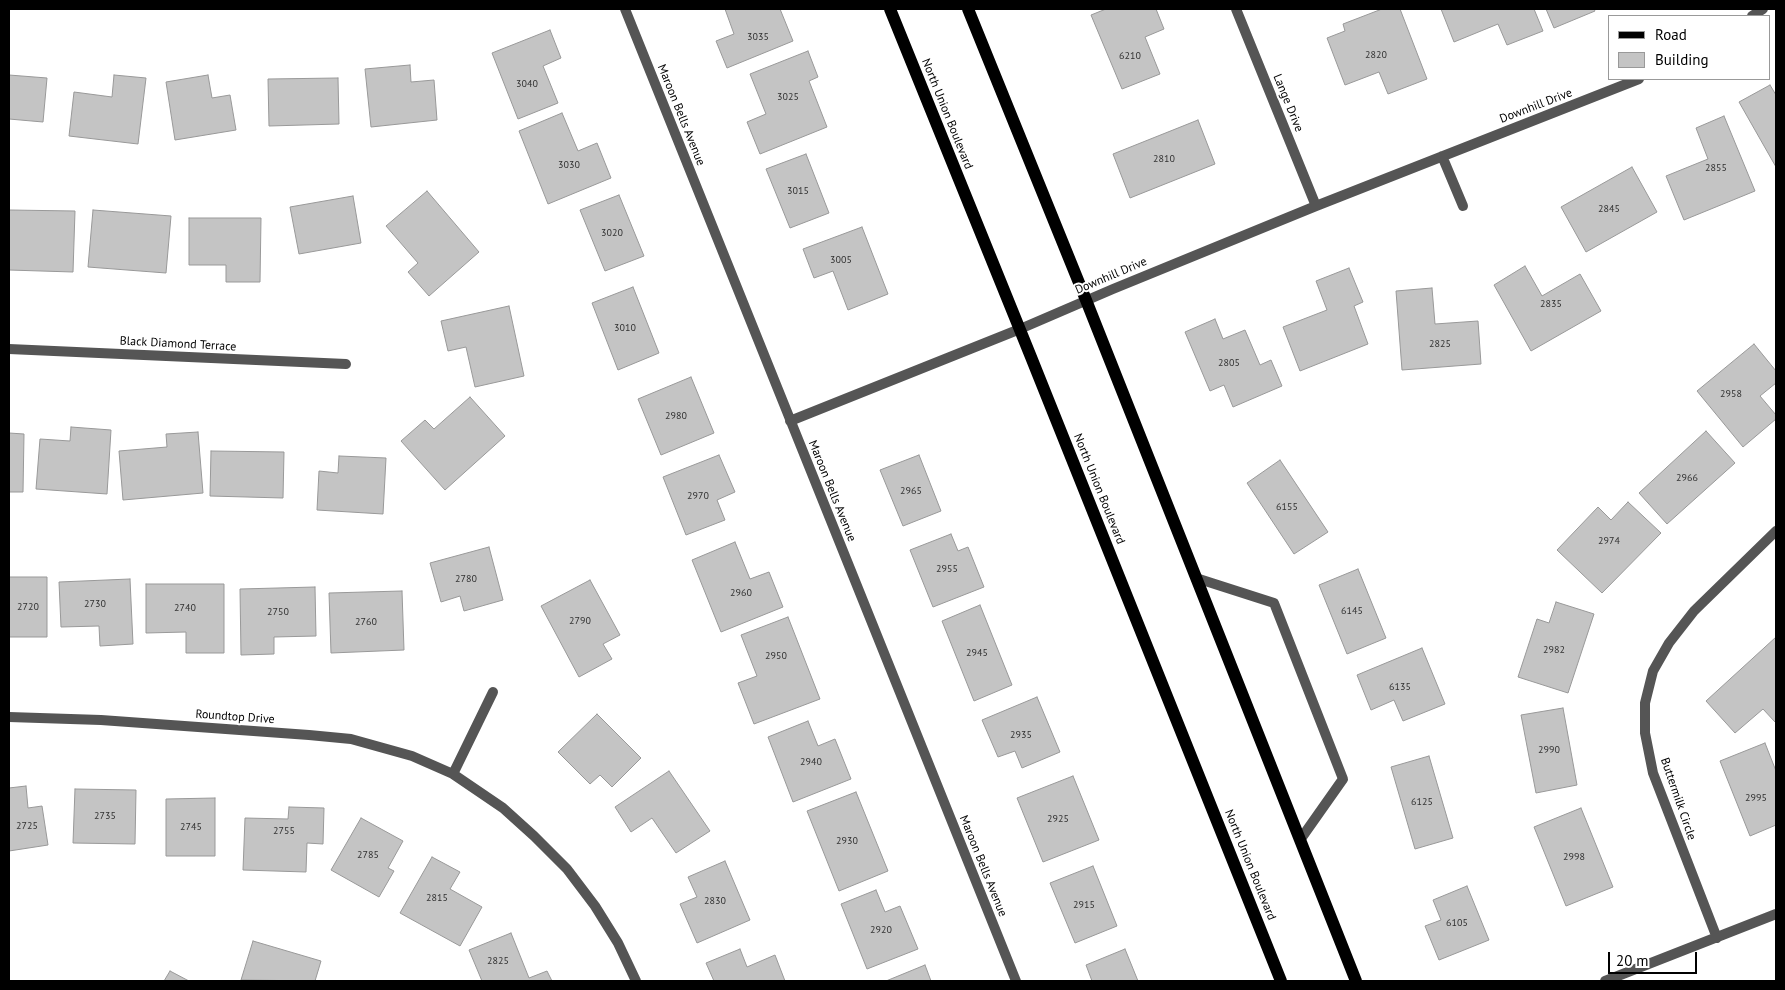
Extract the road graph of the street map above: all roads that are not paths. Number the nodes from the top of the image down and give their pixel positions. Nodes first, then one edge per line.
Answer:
1 (625, 9) edge
2 (890, 9) edge
3 (968, 9) edge
4 (1236, 9) edge
5 (1636, 80) edge
6 (1442, 156) junction
7 (1316, 206) junction
8 (1463, 206) dead end
9 (1086, 300) junction
10 (1020, 329) junction
11 (9, 349) edge
12 (346, 364) dead end
13 (790, 421) junction
14 (1776, 531) edge
15 (1196, 578) junction
16 (493, 692) dead end
17 (9, 717) edge
18 (454, 774) junction
19 (1300, 840) junction
20 (1776, 914) edge
21 (1717, 938) junction
22 (636, 981) edge
23 (1016, 981) edge
24 (1281, 981) edge
25 (1356, 981) edge
26 (1605, 981) edge

1 - 13 street, Maroon Bells Avenue
2 - 10 main road, North Union Boulevard
3 - 9 main road
4 - 7 street, Lange Drive
5 - 6 street, Downhill Drive
6 - 7 street, Downhill Drive
6 - 8 street
7 - 9 street, Downhill Drive
9 - 10 street, Downhill Drive
9 - 15 main road
10 - 13 street, Downhill Drive
10 - 24 main road, North Union Boulevard
11 - 12 street, Black Diamond Terrace
13 - 23 street, Maroon Bells Avenue
14 - 21 street, Buttermilk Circle
15 - 19 main road
15 - 19 street
16 - 18 street
17 - 18 street, Roundtop Drive
18 - 22 street, Roundtop Drive
19 - 25 main road
20 - 21 street
21 - 26 street

